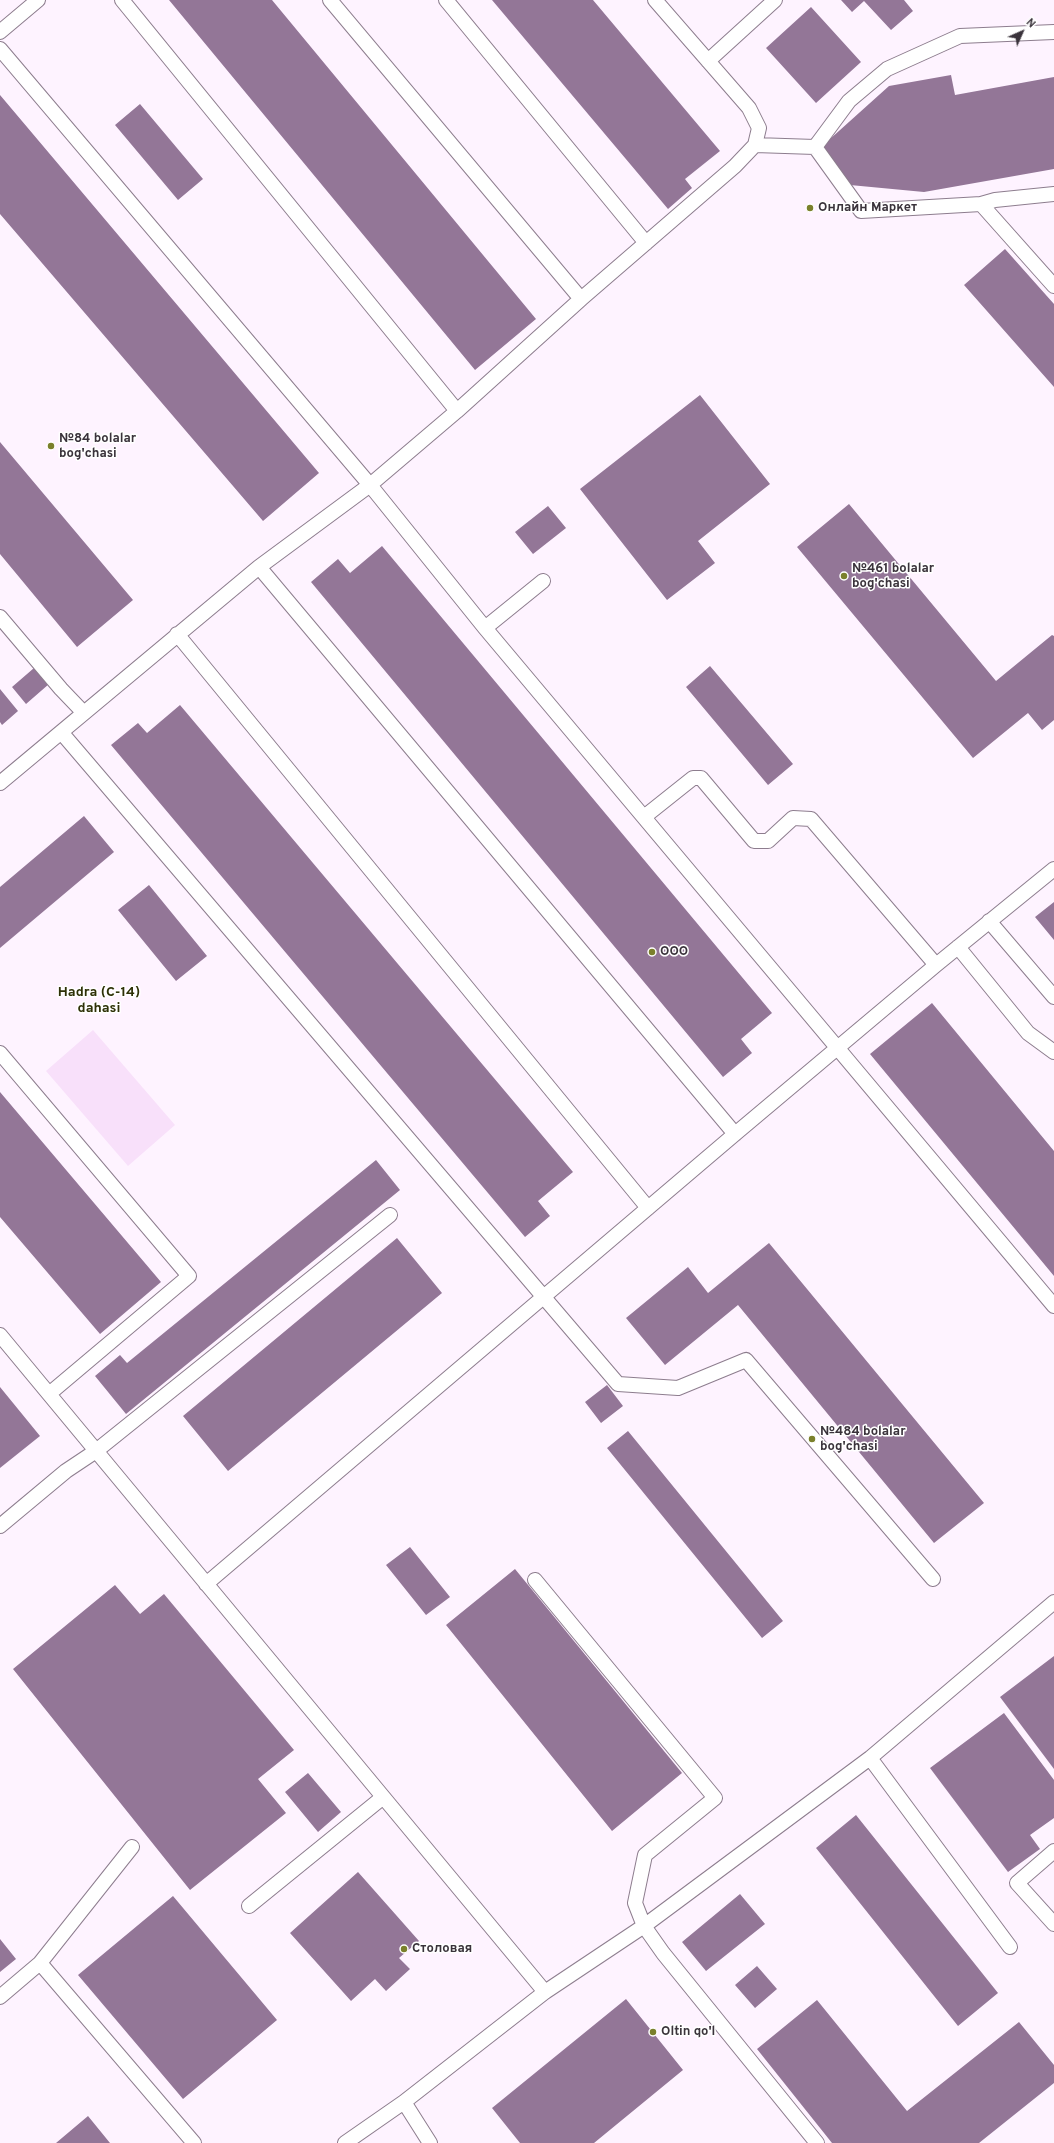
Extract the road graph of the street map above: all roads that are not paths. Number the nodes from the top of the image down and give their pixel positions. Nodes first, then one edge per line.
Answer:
1 (38, 0) edge
2 (122, 0) edge
3 (330, 0) edge
4 (446, 0) edge
5 (655, 0) edge
6 (775, 0) edge
7 (0, 32) edge
8 (1054, 32) edge
9 (0, 49) edge
10 (708, 61) junction
11 (755, 144) junction
12 (815, 147) junction
13 (1054, 194) edge
14 (981, 204) junction
15 (646, 244) junction
16 (1054, 286) edge
17 (581, 299) junction
18 (457, 411) junction
19 (370, 484) junction
20 (260, 566) junction
21 (543, 581) dead end
22 (0, 617) edge
23 (485, 628) junction
24 (177, 634) junction
25 (83, 712) junction
26 (61, 732) junction
27 (0, 783) edge
28 (644, 817) junction
29 (1054, 869) edge
30 (989, 921) junction
31 (958, 947) junction
32 (936, 965) junction
33 (1054, 997) edge
34 (838, 1049) junction
35 (1054, 1052) edge
36 (0, 1053) edge
37 (735, 1134) junction
38 (648, 1208) junction
39 (390, 1215) dead end
40 (544, 1297) junction
41 (1054, 1306) edge
42 (0, 1335) edge
43 (49, 1394) junction
44 (96, 1451) junction
45 (0, 1526) edge
46 (933, 1579) dead end
47 (535, 1580) dead end
48 (206, 1584) junction
49 (1054, 1602) edge
50 (870, 1758) junction
51 (382, 1798) junction
52 (132, 1847) dead end
53 (1054, 1851) edge
54 (249, 1906) dead end
55 (1054, 1924) edge
56 (644, 1926) junction
57 (1010, 1947) dead end
58 (40, 1963) junction
59 (545, 1992) junction
60 (0, 1996) edge
61 (404, 2102) junction
62 (194, 2143) edge
63 (345, 2143) edge
64 (430, 2143) edge
65 (817, 2143) edge

1 - 7 lane
2 - 18 lane
3 - 17 lane
4 - 15 lane
5 - 10 lane
6 - 10 lane
8 - 12 lane
9 - 19 lane
10 - 11 lane
11 - 12 lane
11 - 15 lane
12 - 14 lane
13 - 14 lane
14 - 16 lane
15 - 17 lane
17 - 18 lane
18 - 19 lane
19 - 20 lane
19 - 23 lane
20 - 24 lane
20 - 37 lane
21 - 23 lane
22 - 25 lane
23 - 28 lane
24 - 25 lane
24 - 38 lane
25 - 26 lane
26 - 27 lane
26 - 40 lane
28 - 32 lane
28 - 34 lane
29 - 30 lane
30 - 31 lane
30 - 33 lane
31 - 32 lane
31 - 35 lane
32 - 34 lane
34 - 37 lane
34 - 41 lane
36 - 43 lane
37 - 38 lane
38 - 40 lane
39 - 44 lane
40 - 46 lane
40 - 48 lane
42 - 43 lane
43 - 44 lane
44 - 45 lane
44 - 48 lane
47 - 56 lane
48 - 51 lane
49 - 50 lane
50 - 56 lane
50 - 57 lane
51 - 54 lane
51 - 59 lane
52 - 58 lane
53 - 55 lane
56 - 59 lane
56 - 65 lane
58 - 60 lane
58 - 62 lane
59 - 61 lane
61 - 63 lane
61 - 64 lane

